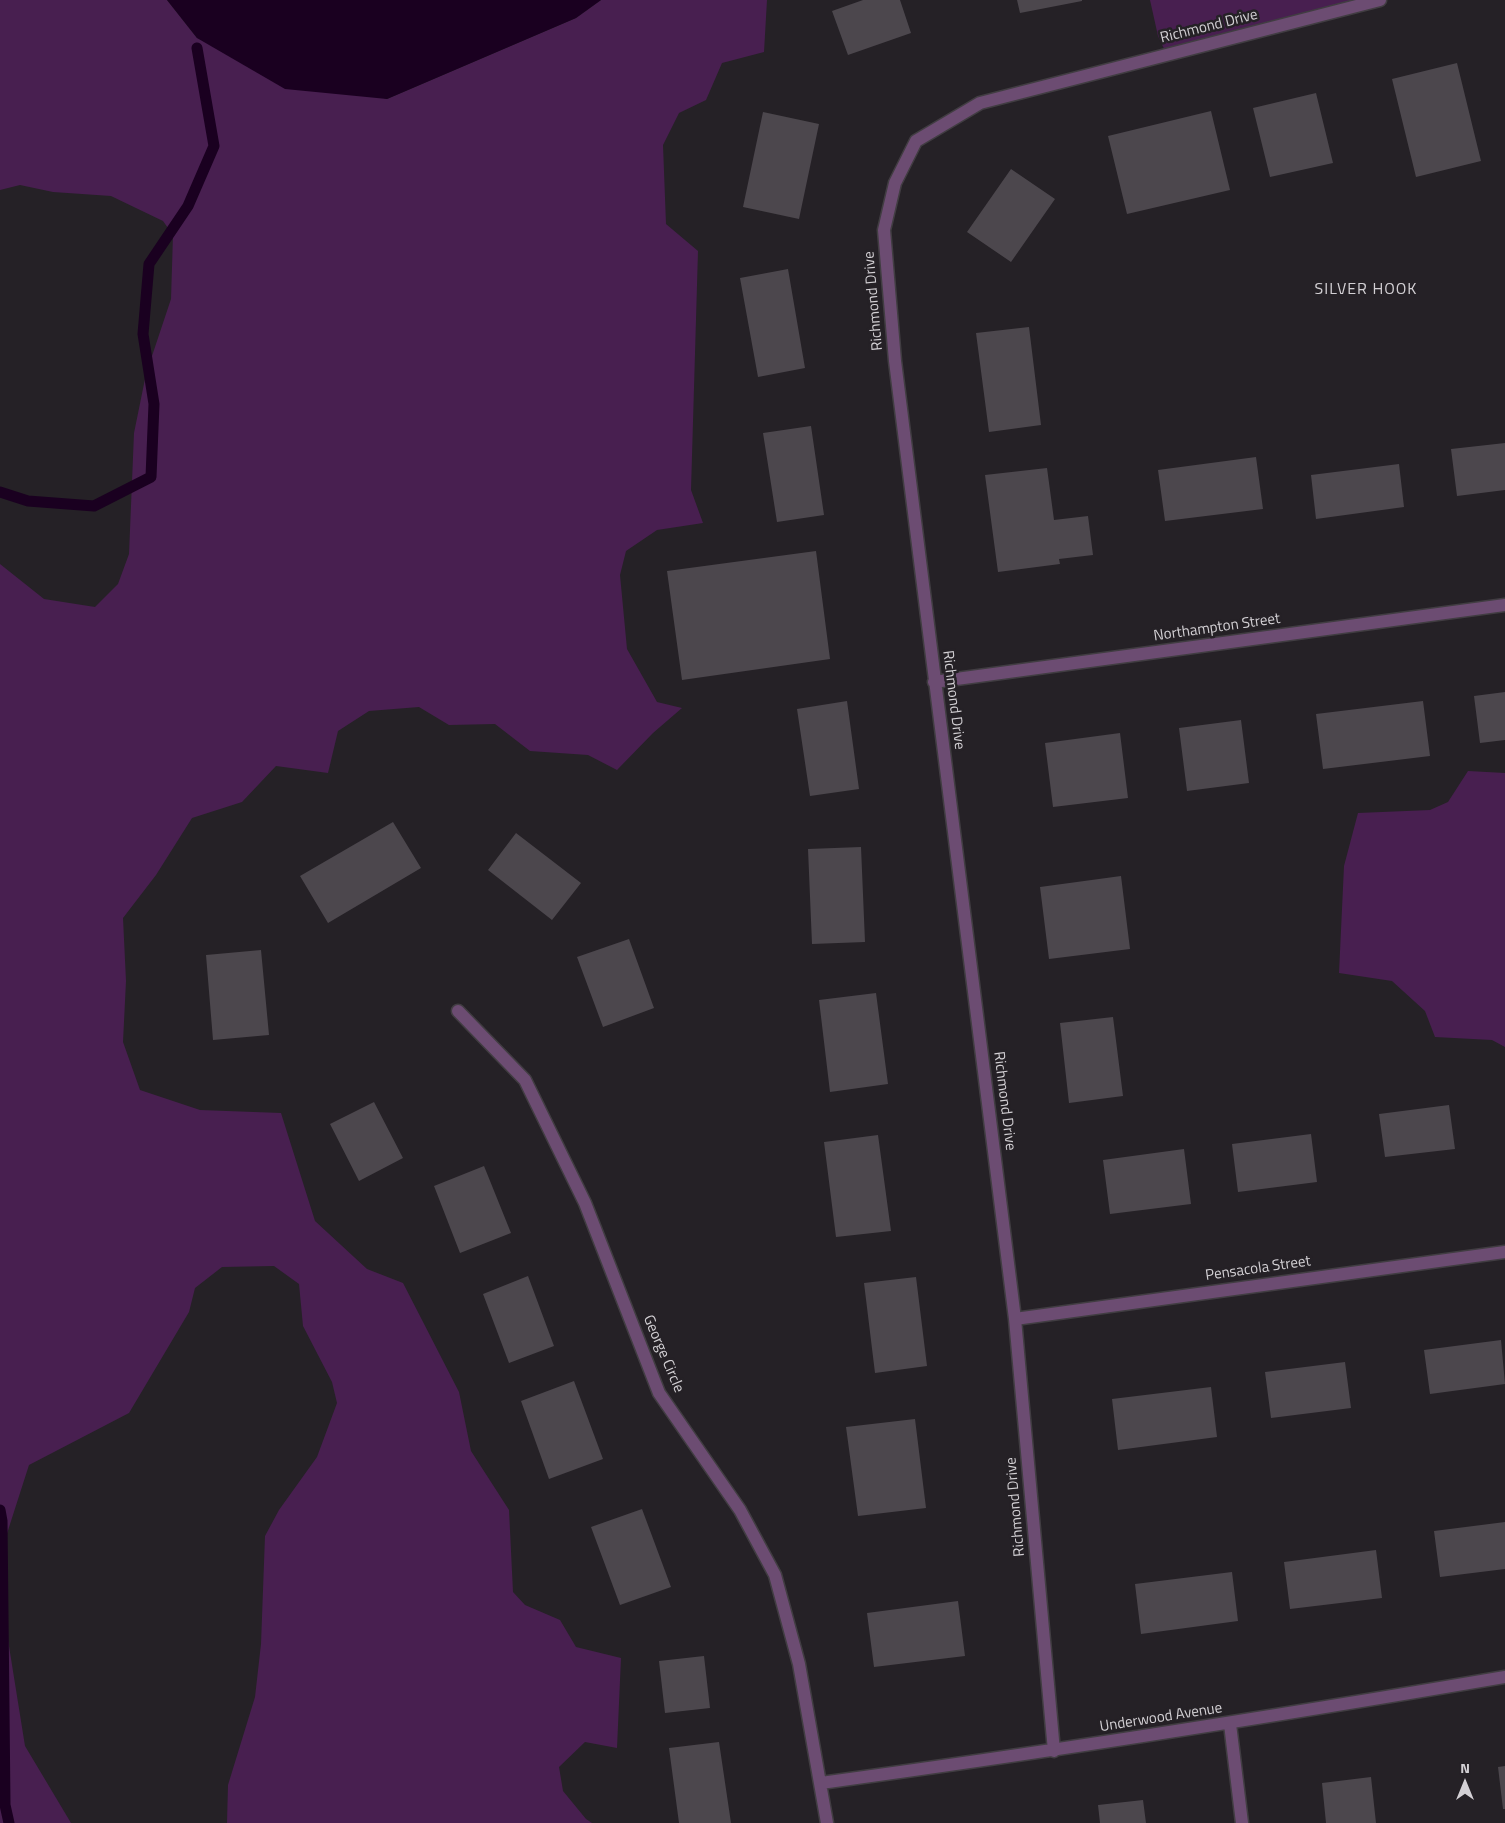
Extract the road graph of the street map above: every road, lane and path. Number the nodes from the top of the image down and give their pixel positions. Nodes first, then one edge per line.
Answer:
1 (1380, 0) edge
2 (1505, 605) edge
3 (934, 682) junction
4 (458, 1011) dead end
5 (1505, 1252) edge
6 (1015, 1319) junction
7 (1505, 1677) edge
8 (1230, 1724) junction
9 (1054, 1751) junction
10 (821, 1783) junction
11 (827, 1823) edge
12 (1242, 1823) edge

1 - 3 street, Richmond Drive
2 - 3 street, Northampton Street
3 - 6 street, Richmond Drive
4 - 10 street, George Circle
5 - 6 street, Pensacola Street
6 - 9 street, Richmond Drive
7 - 8 street, Underwood Avenue
8 - 9 street, Underwood Avenue
8 - 12 street
9 - 10 street, Underwood Avenue
10 - 11 street, George Circle

